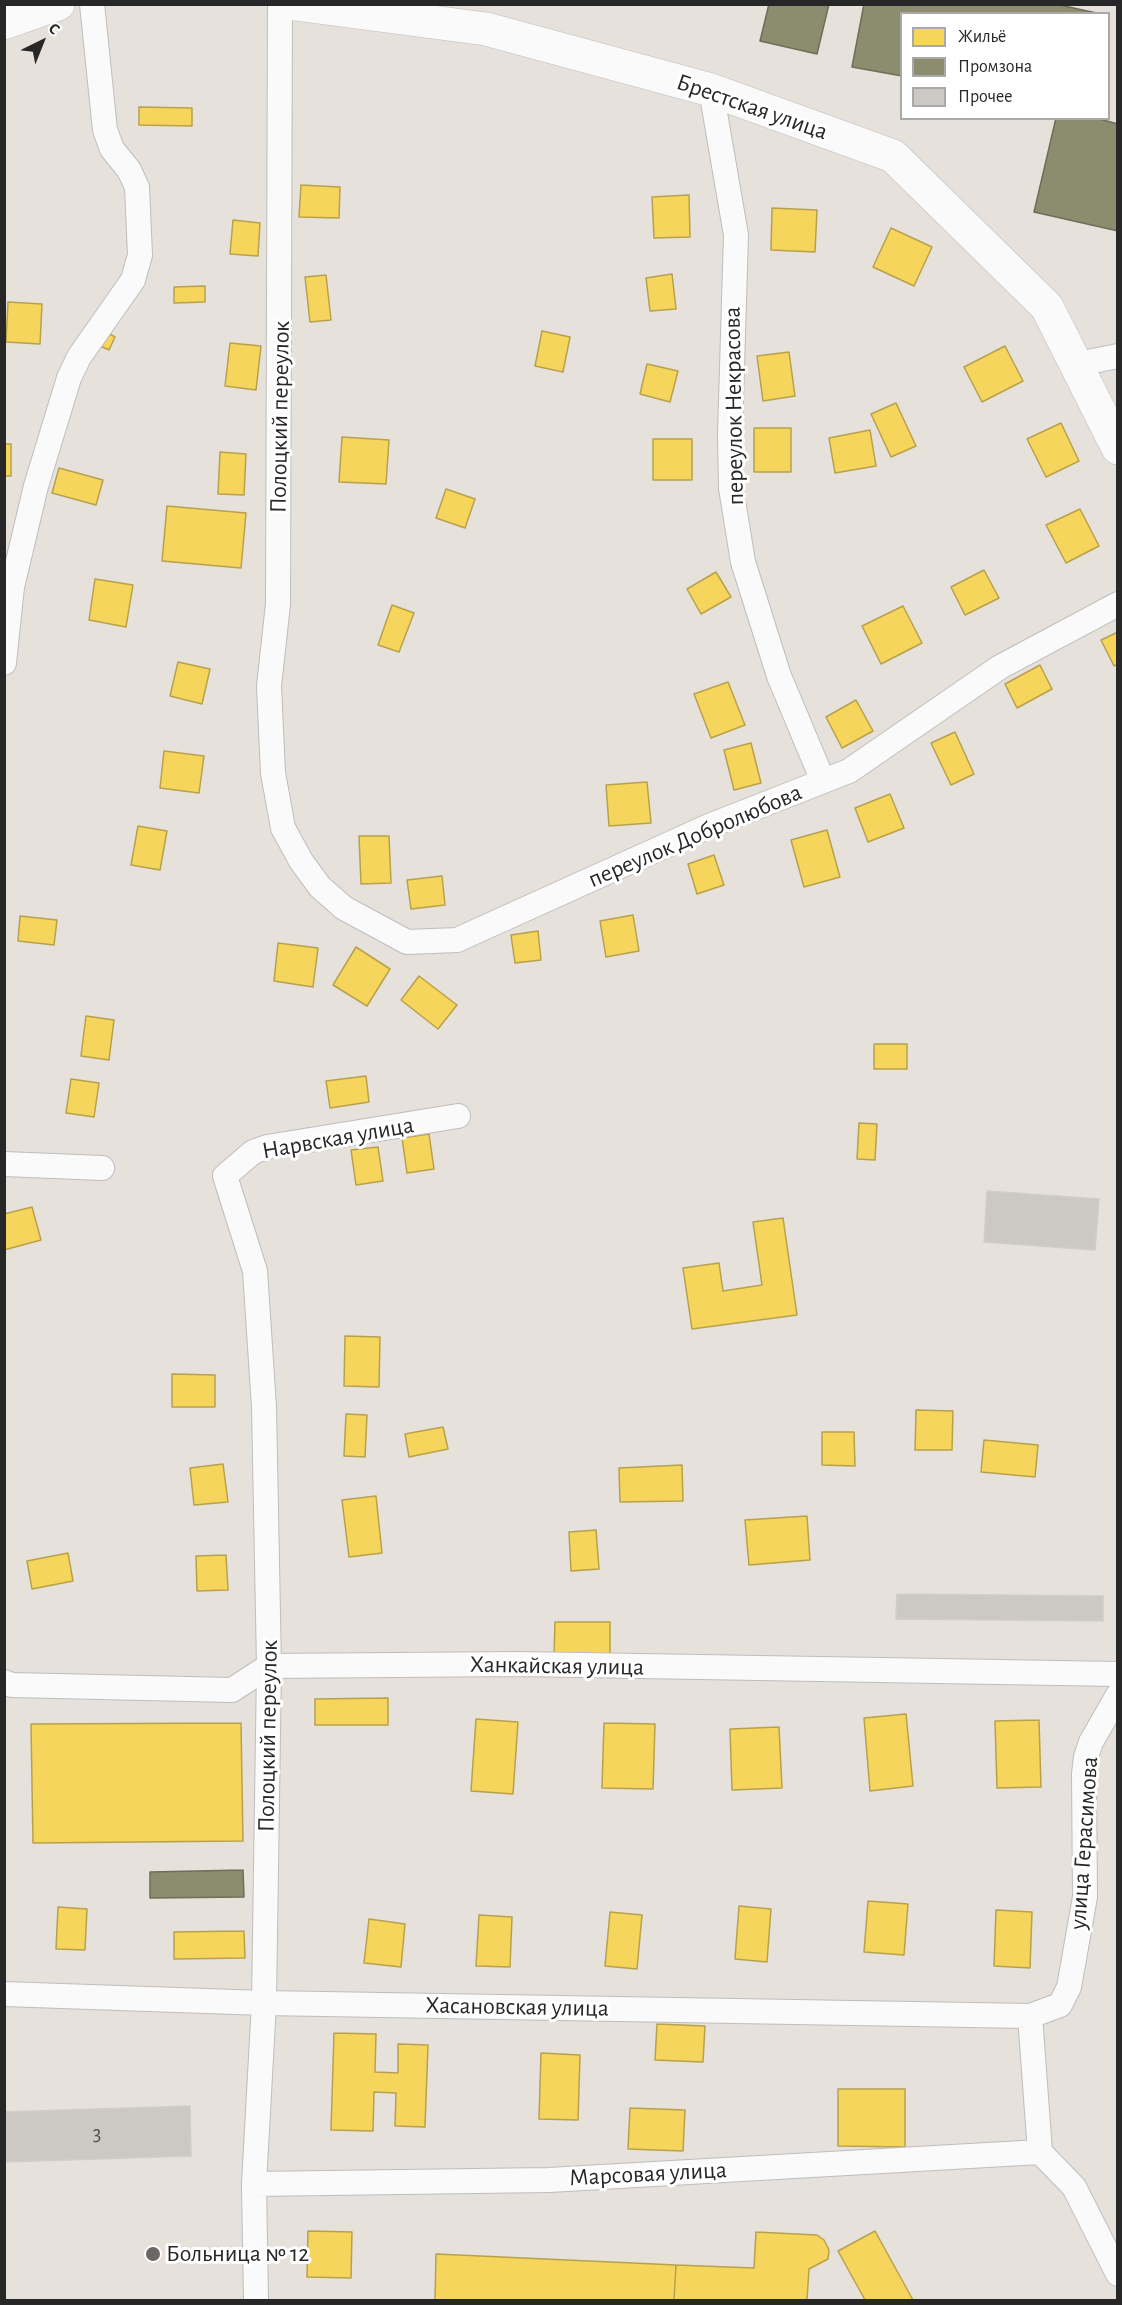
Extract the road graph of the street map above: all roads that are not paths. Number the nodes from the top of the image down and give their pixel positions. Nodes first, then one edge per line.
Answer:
1 (58, 4) edge
2 (92, 4) edge
3 (280, 4) edge
4 (295, 4) edge
5 (4, 23) edge
6 (711, 90) junction
7 (1118, 356) edge
8 (1077, 364) junction
9 (1118, 448) edge
10 (1118, 604) edge
11 (4, 663) edge
12 (824, 781) junction
13 (283, 828) joint
14 (458, 1116) dead end
15 (4, 1164) edge
16 (102, 1168) dead end
17 (225, 1176) joint
18 (269, 1666) junction
19 (1118, 1674) edge
20 (4, 1682) edge
21 (1118, 1695) edge
22 (4, 1994) edge
23 (264, 2003) junction
24 (1030, 2016) junction
25 (1040, 2152) junction
26 (254, 2184) junction
27 (1118, 2274) edge
28 (256, 2301) edge

1 - 5 street
2 - 11 street
3 - 13 street, Полоцкий переулок
4 - 6 street, Брестская улица
6 - 8 street, Брестская улица
6 - 12 street, переулок Некрасова
7 - 8 street
8 - 9 street, Брестская улица
10 - 12 street, переулок Добролюбова
12 - 13 street, переулок Добролюбова
14 - 17 street, Нарвская улица
15 - 16 street
17 - 18 street, Полоцкий переулок
18 - 19 street, Ханкайская улица
18 - 20 street
18 - 23 street, Полоцкий переулок
21 - 24 street, улица Герасимова
22 - 23 street, Хасановская улица
23 - 24 street, Хасановская улица
23 - 26 street, Полоцкий переулок
24 - 25 street
25 - 26 street, Марсовая улица
25 - 27 street
26 - 28 street, Полоцкий переулок

